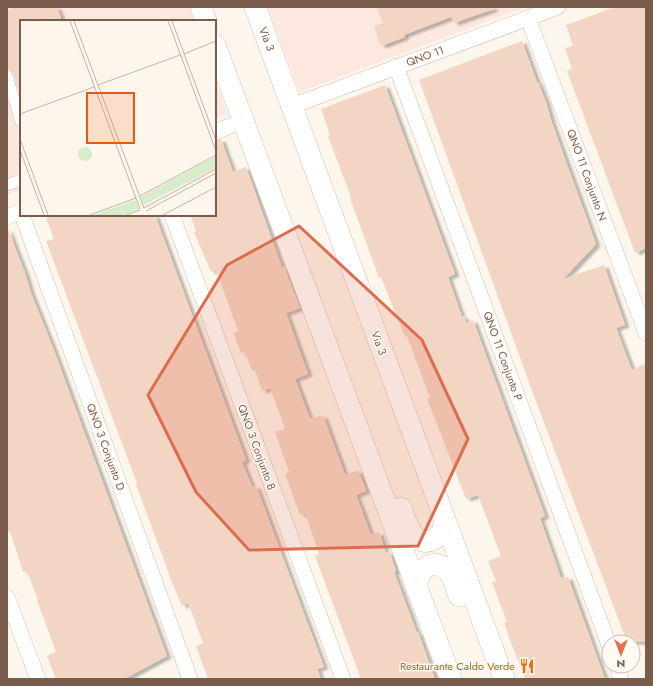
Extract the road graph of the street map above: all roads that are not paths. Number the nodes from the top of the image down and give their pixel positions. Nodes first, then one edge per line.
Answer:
1 (201, 7) edge
2 (255, 7) edge
3 (558, 7) edge
4 (528, 18) junction
5 (206, 20) edge
6 (216, 48) edge
7 (396, 66) junction
8 (7, 76) edge
9 (292, 106) junction
10 (20, 119) edge
11 (243, 121) junction
12 (216, 132) edge
13 (20, 180) edge
14 (7, 185) edge
15 (20, 211) edge
16 (22, 216) edge
17 (172, 216) edge
18 (7, 217) edge
19 (646, 333) edge
20 (330, 356) junction
21 (444, 518) junction
22 (417, 590) junction
23 (7, 597) edge
24 (605, 634) edge
25 (38, 679) edge
26 (190, 679) edge
27 (343, 679) edge
28 (451, 679) edge
29 (490, 679) edge
30 (504, 679) edge

1 - 5 main road
2 - 9 main road, Via 3
3 - 4 street, QNO 11
4 - 7 street, QNO 11
4 - 19 street, QNO 11 Conjunto N
6 - 11 main road
7 - 9 street, QNO 11
7 - 24 street, QNO 11 Conjunto P
8 - 10 street
9 - 21 main road, Via 3
11 - 12 street
11 - 20 main road
13 - 14 street
15 - 18 street
16 - 26 street, QNO 3 Conjunto D
17 - 27 street, QNO 3 Conjunto B
20 - 21 main road
20 - 22 main road
21 - 30 main road, Via 3
22 - 28 main road
22 - 29 main road
23 - 25 street

